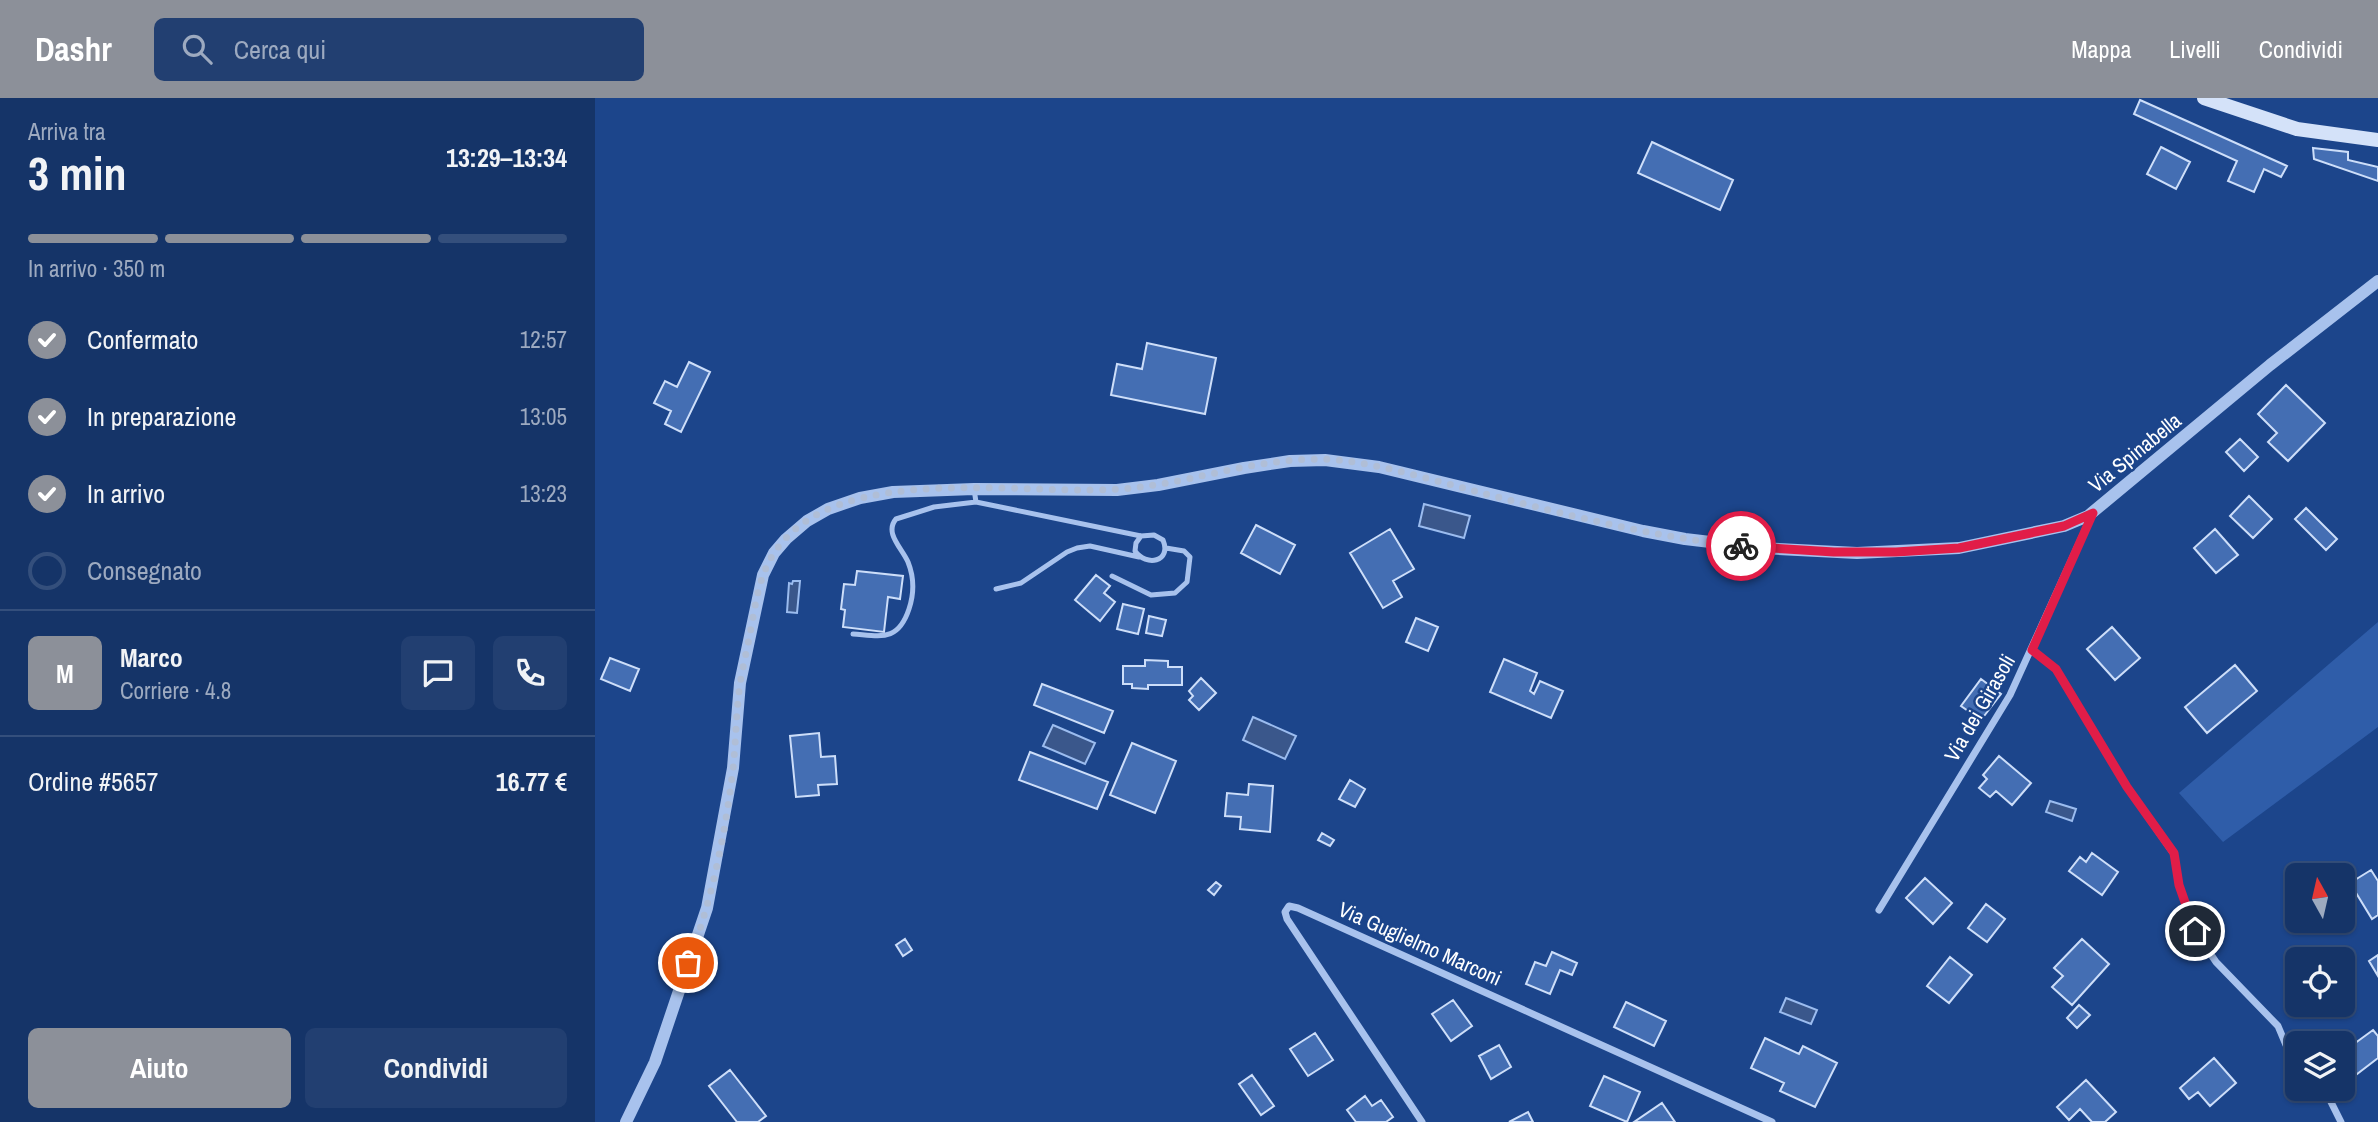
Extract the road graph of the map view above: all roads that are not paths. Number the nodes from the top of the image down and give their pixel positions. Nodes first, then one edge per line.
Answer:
1 (2204, 98) edge
2 (2378, 140) edge
3 (2378, 281) edge
4 (974, 488) junction
5 (976, 502) junction
6 (2093, 513) junction
7 (1141, 536) junction
8 (1166, 548) junction
9 (1139, 557) junction
10 (1112, 576) dead end
11 (996, 589) dead end
12 (853, 634) dead end
13 (2032, 650) junction
14 (1879, 910) dead end
15 (2285, 1043) edge
16 (2330, 1101) edge
17 (625, 1122) edge
18 (1422, 1122) edge
19 (1772, 1122) edge
20 (2341, 1122) edge

1 - 2 main road
3 - 6 street, Via Spinabella
4 - 5 lane
4 - 6 street, Via Spinabella
4 - 17 street, Via Spinabella
5 - 7 lane
5 - 12 lane
6 - 13 street, Via dei Girasoli
7 - 8 lane
7 - 9 lane
8 - 9 lane
8 - 10 lane
9 - 11 lane
13 - 14 street, Via dei Girasoli
13 - 15 street
16 - 20 street
18 - 19 street, Via Guglielmo Marconi

